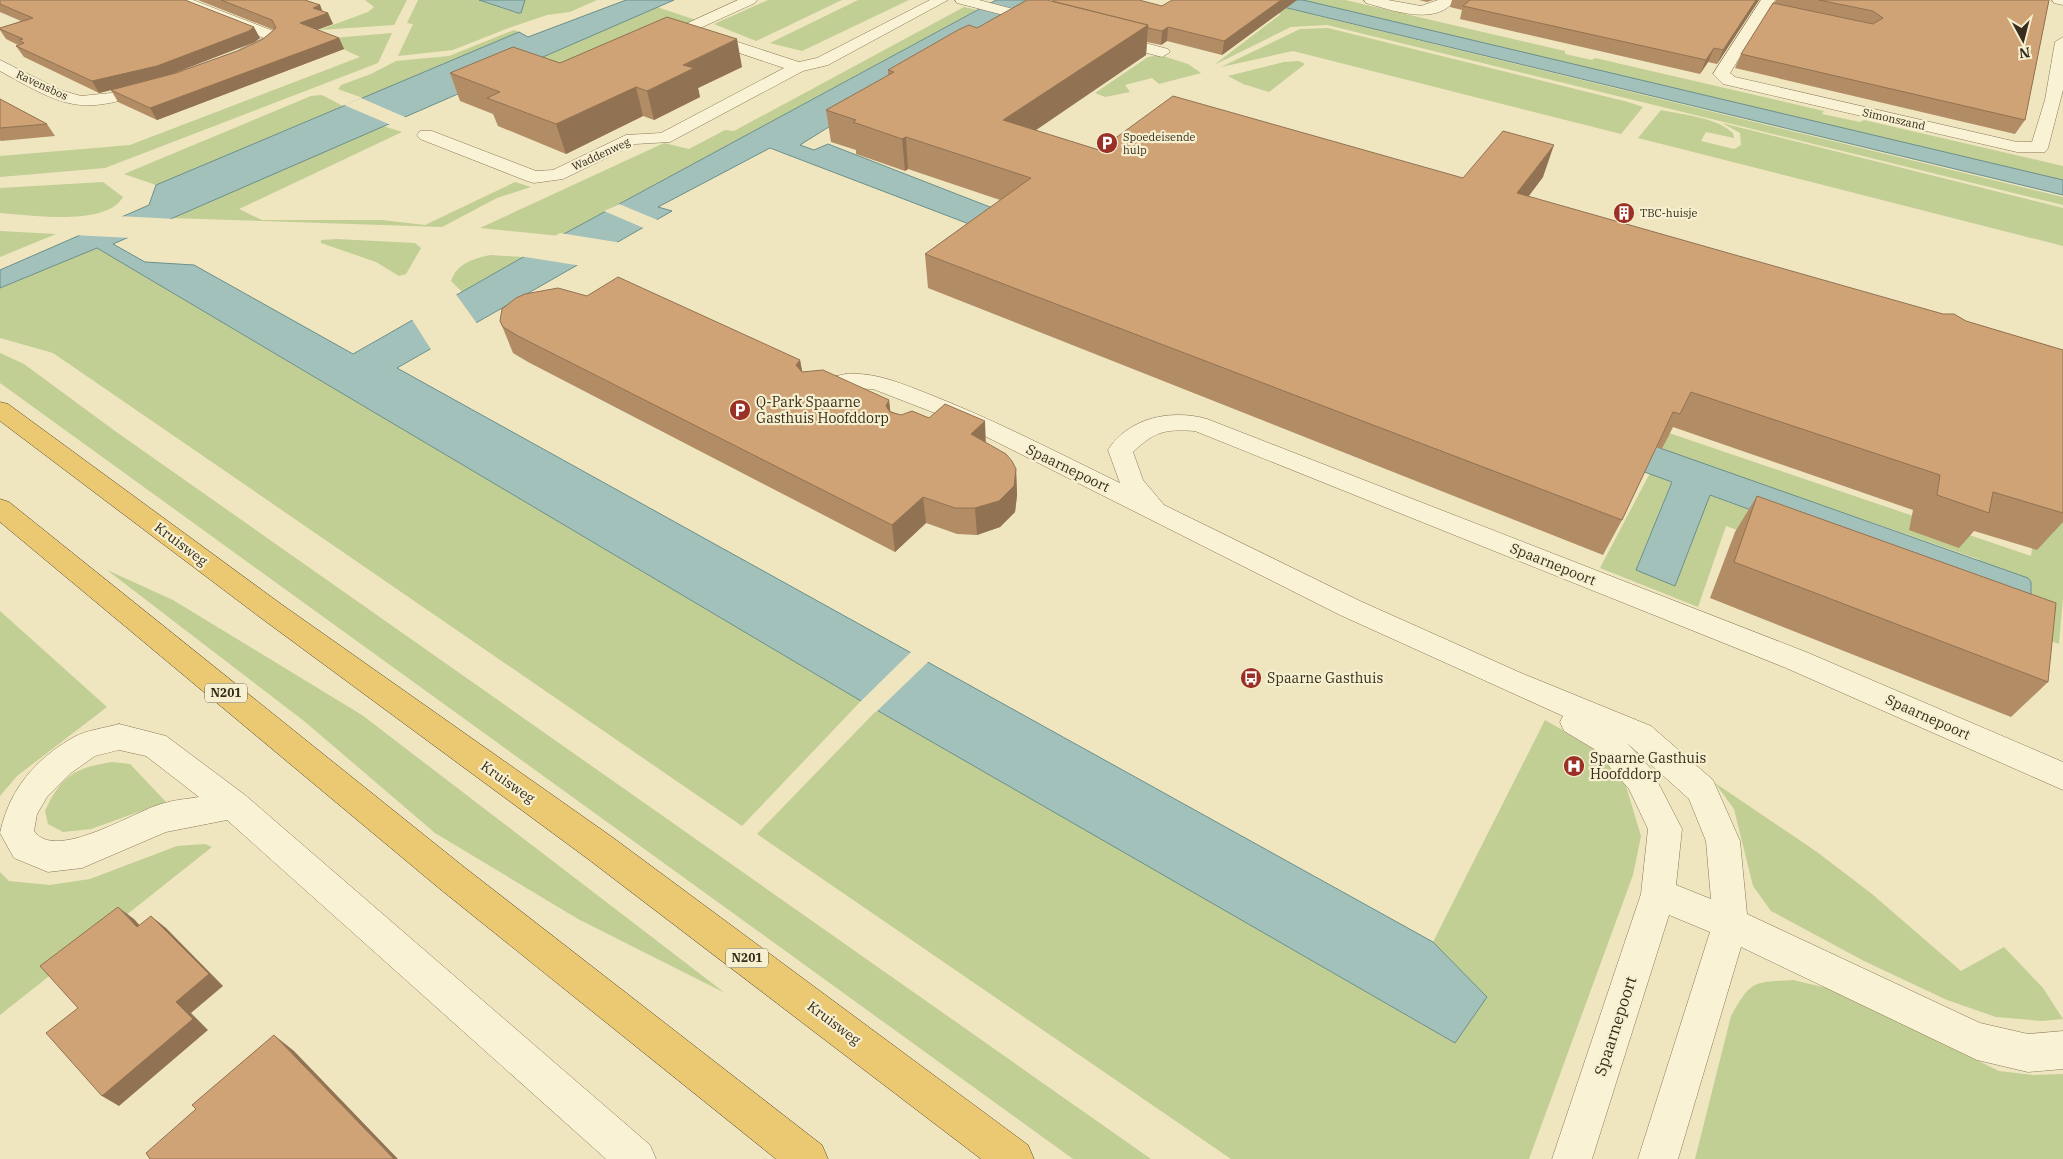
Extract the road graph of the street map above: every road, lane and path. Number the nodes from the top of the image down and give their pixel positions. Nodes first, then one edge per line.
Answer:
1 (180, 0) edge
2 (750, 0) edge
3 (920, 0) edge
4 (941, 0) edge
5 (962, 0) edge
6 (1371, 0) edge
7 (1448, 0) edge
8 (2059, 0) edge
9 (2063, 1) edge
10 (1765, 5) edge
11 (1781, 13) edge
12 (1060, 26) edge
13 (1097, 36) edge
14 (2063, 42) edge
15 (1162, 52) dead end
16 (233, 57) edge
17 (0, 66) edge
18 (798, 67) junction
19 (169, 80) edge
20 (426, 135) dead end
21 (815, 391) edge
22 (0, 409) edge
23 (970, 421) junction
24 (924, 422) edge
25 (0, 508) edge
26 (1166, 516) junction
27 (1510, 681) junction
28 (2063, 776) edge
29 (233, 805) junction
30 (1658, 894) junction
31 (1730, 924) junction
32 (2063, 1050) edge
33 (636, 1159) edge
34 (808, 1159) edge
35 (1014, 1159) edge
36 (1572, 1159) edge
37 (1658, 1159) edge

1 - 16 street
2 - 18 street
3 - 18 street, Waddenweg
4 - 18 street, Waddenweg
5 - 12 street
6 - 7 street
8 - 9 street
10 - 11 street, Simonszand
10 - 14 street, Simonszand
13 - 15 street
17 - 19 street, Ravensbos
18 - 20 street, Waddenweg
21 - 23 street, Spaarnepoort
22 - 35 highway, Kruisweg / N201
23 - 24 street, Spaarnepoort
23 - 26 street, Spaarnepoort
25 - 34 highway, N201
26 - 27 street, Spaarnepoort
26 - 28 street, Spaarnepoort
27 - 30 street, Spaarnepoort
27 - 31 street, Spaarnepoort
29 - 29 street
29 - 33 street
30 - 31 street
30 - 36 street, Spaarnepoort
31 - 32 street
31 - 37 street, Spaarnepoort

